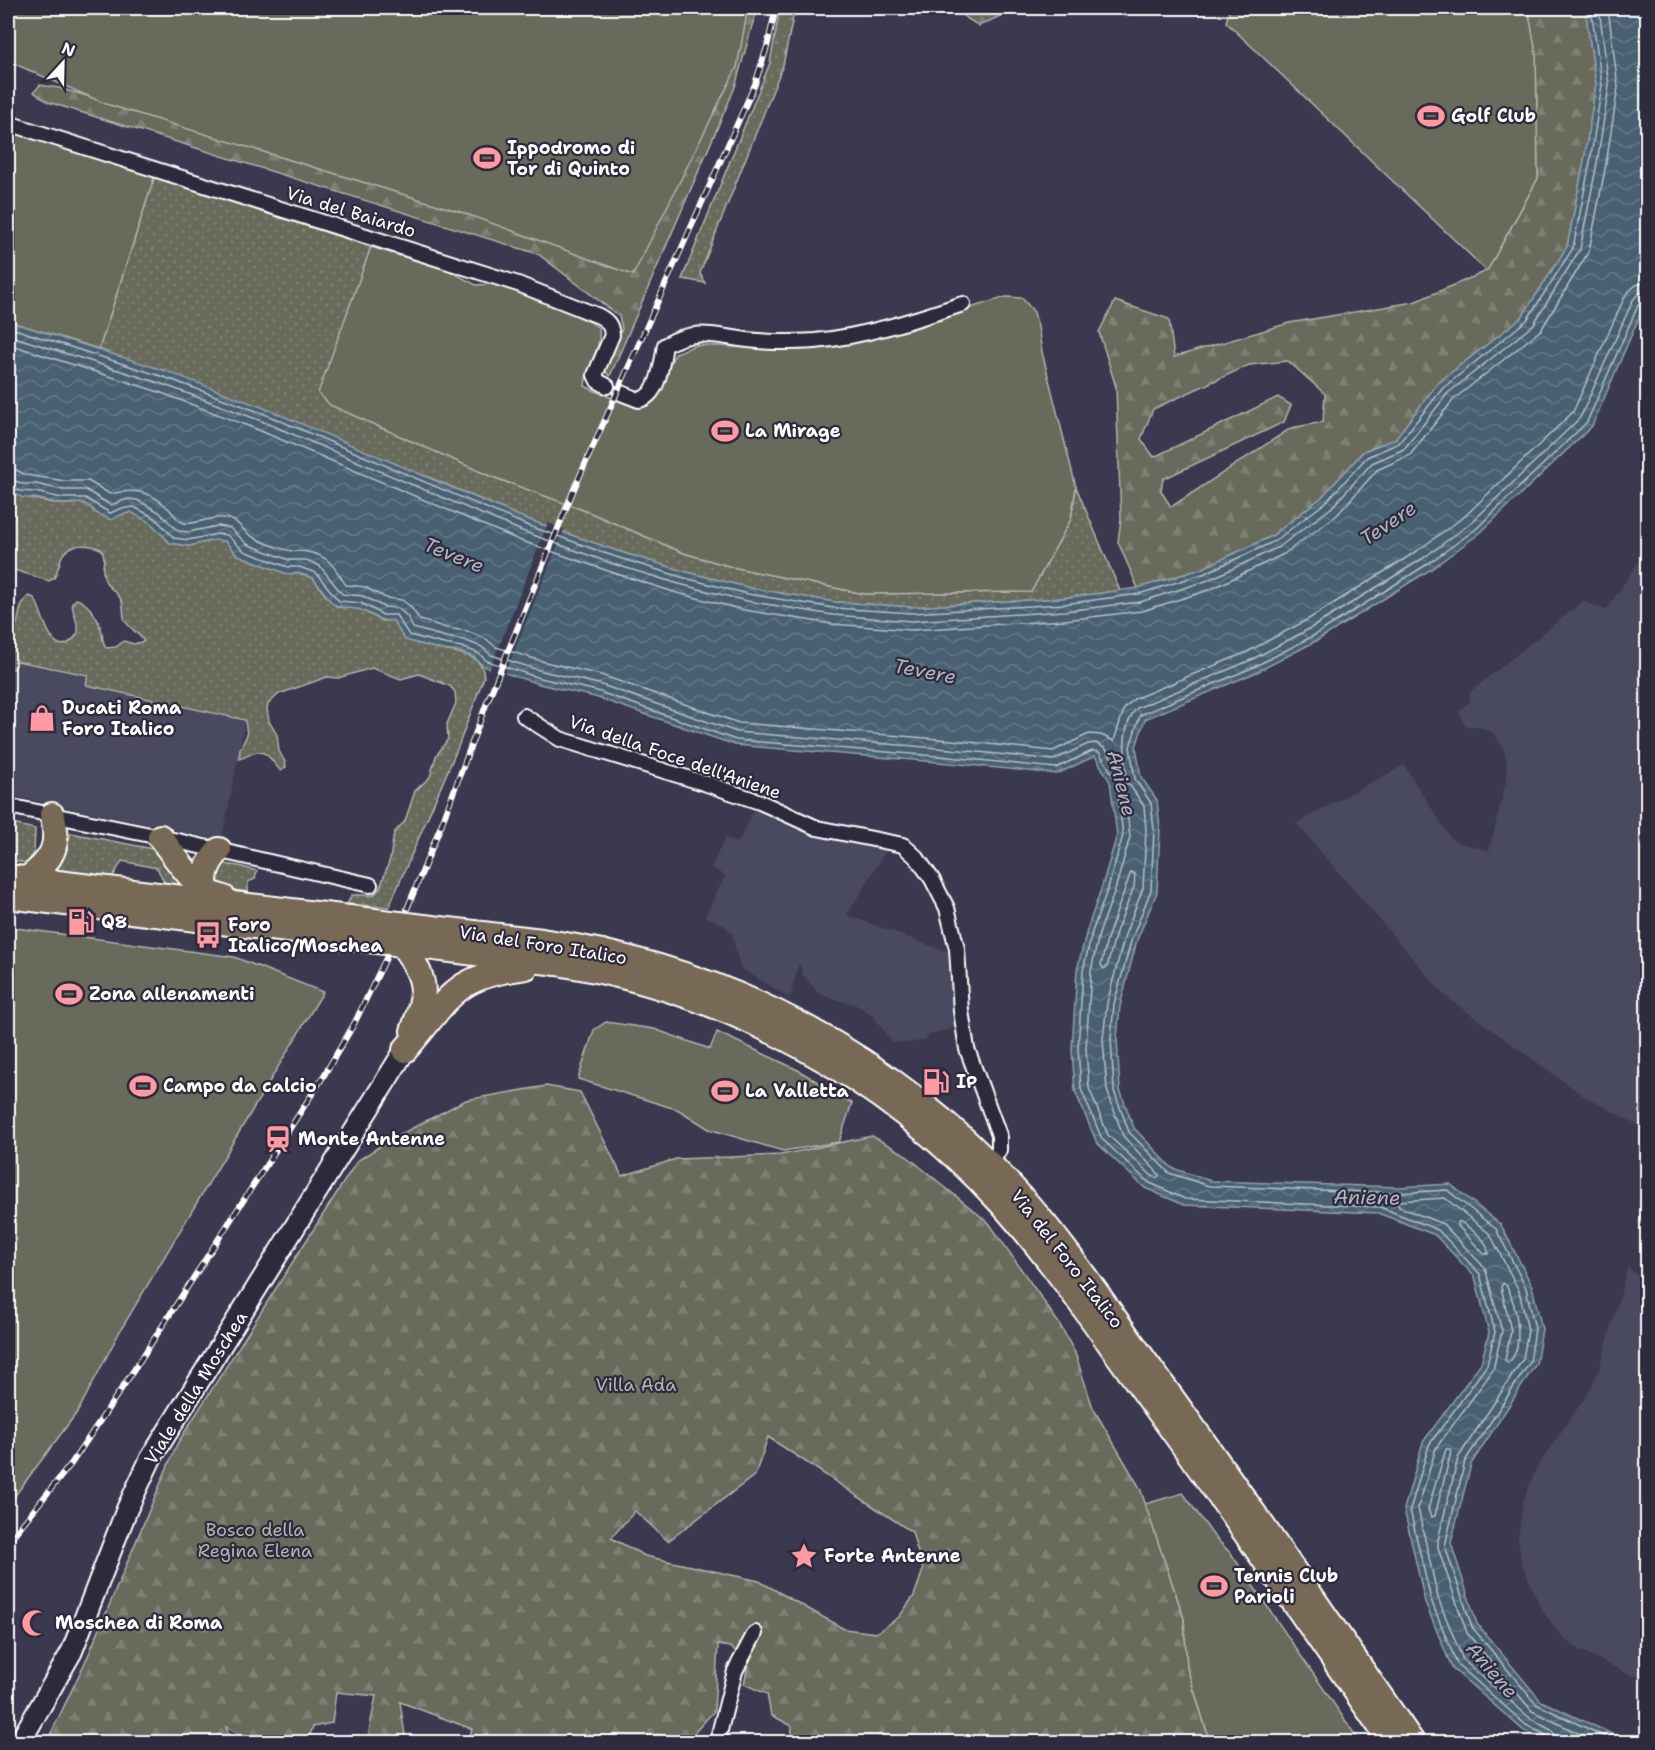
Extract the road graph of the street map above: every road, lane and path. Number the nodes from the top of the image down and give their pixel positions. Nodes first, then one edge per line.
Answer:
1 (8, 123) edge
2 (963, 304) dead end
3 (607, 386) dead end
4 (621, 393) dead end
5 (524, 716) dead end
6 (8, 806) edge
7 (52, 815) junction
8 (160, 837) junction
9 (219, 850) junction
10 (17, 878) edge
11 (370, 885) dead end
12 (205, 891) junction
13 (8, 896) edge
14 (266, 909) junction
15 (402, 944) junction
16 (557, 963) junction
17 (405, 1050) junction
18 (990, 1165) junction
19 (755, 1633) dead end
20 (1401, 1737) edge
21 (20, 1743) edge
22 (717, 1743) edge
23 (1418, 1743) edge

1 - 3 street, Via del Baiardo
2 - 4 street
5 - 18 street, Via della Foce dell'Aniene
6 - 7 street
7 - 8 street
7 - 10 highway
8 - 9 street
8 - 12 highway
9 - 11 street
9 - 12 highway
10 - 14 highway, Via del Foro Italico
12 - 14 highway
13 - 15 highway, Via del Foro Italico
14 - 18 highway, Via del Foro Italico
15 - 16 highway, Via del Foro Italico
15 - 17 highway
16 - 17 highway
16 - 20 highway, Via del Foro Italico
17 - 21 street, Viale della Moschea
18 - 20 highway, Via del Foro Italico
19 - 22 street
20 - 23 highway

